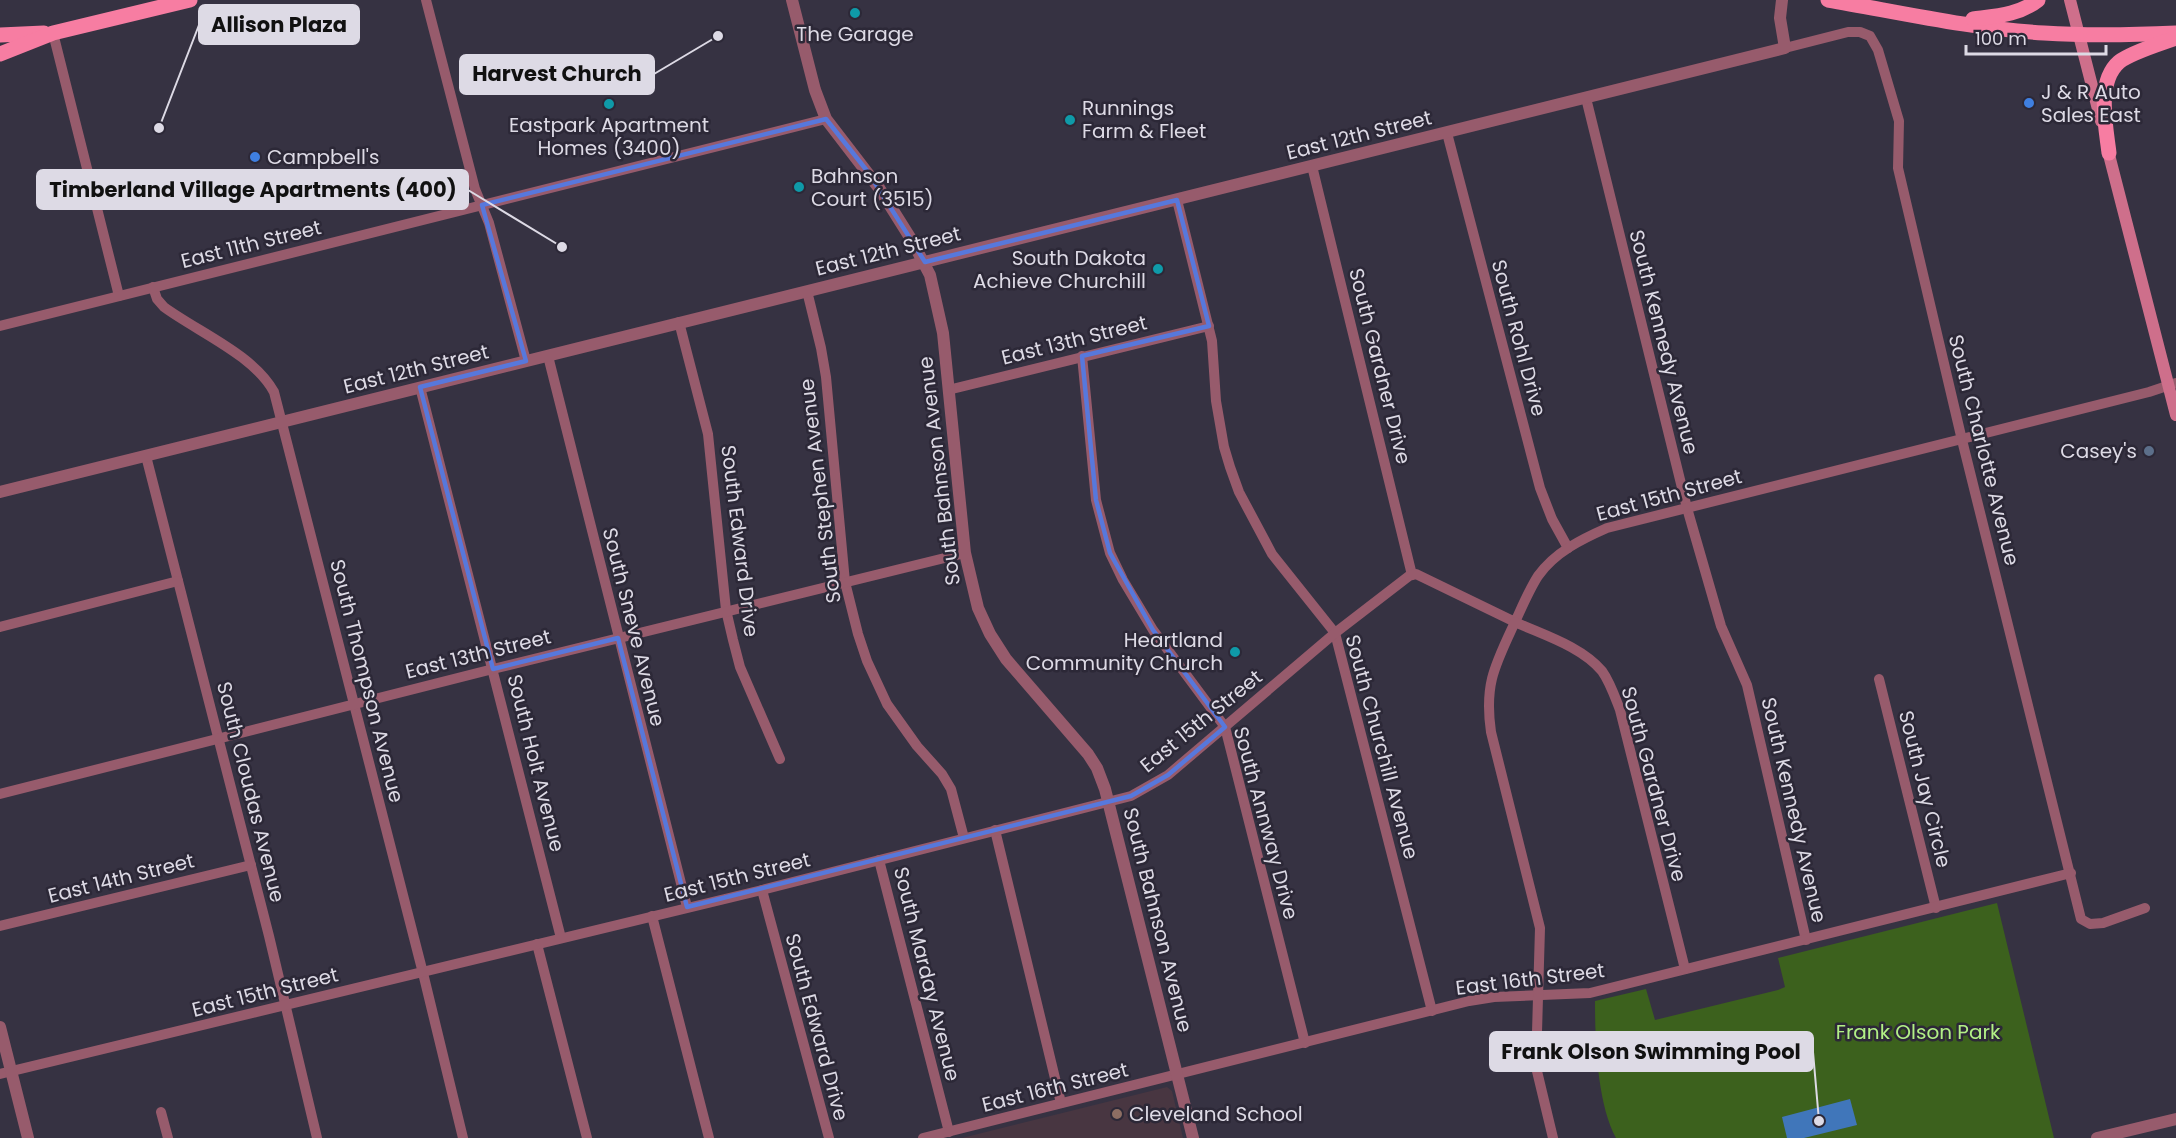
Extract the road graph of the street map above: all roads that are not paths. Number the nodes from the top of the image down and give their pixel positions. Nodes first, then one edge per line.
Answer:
1 (190, 0) edge
2 (426, 0) edge
3 (792, 0) edge
4 (1782, 0) edge
5 (1828, 0) edge
6 (2038, 0) edge
7 (2070, 0) edge
8 (1957, 21) junction
9 (53, 33) junction
10 (2176, 33) edge
11 (0, 35) edge
12 (2079, 35) junction
13 (1870, 36) joint
14 (2176, 38) edge
15 (1785, 48) junction
16 (0, 54) edge
17 (1586, 98) junction
18 (826, 119) junction
19 (1447, 133) junction
20 (2109, 153) junction
21 (1312, 166) junction
22 (1177, 200) junction
23 (482, 205) junction
24 (925, 262) junction
25 (153, 287) junction
26 (807, 291) junction
27 (119, 296) junction
28 (679, 322) junction
29 (0, 326) edge
30 (1209, 326) junction
31 (548, 356) junction
32 (1082, 356) junction
33 (526, 361) junction
34 (2172, 384) edge
35 (420, 387) junction
36 (948, 390) junction
37 (2176, 415) edge
38 (283, 423) junction
39 (1962, 441) junction
40 (146, 456) junction
41 (0, 492) edge
42 (1687, 508) junction
43 (1568, 548) junction
44 (965, 553) junction
45 (1412, 575) junction
46 (178, 581) junction
47 (845, 582) junction
48 (726, 610) junction
49 (1515, 622) junction
50 (0, 627) edge
51 (1335, 633) junction
52 (618, 638) junction
53 (493, 669) junction
54 (1879, 679) dead end
55 (355, 704) junction
56 (1225, 727) junction
57 (219, 739) junction
58 (780, 759) dead end
59 (0, 794) edge
60 (1108, 801) junction
61 (995, 830) junction
62 (964, 838) junction
63 (879, 860) junction
64 (251, 865) junction
65 (2071, 873) junction
66 (762, 890) junction
67 (687, 907) junction
68 (1936, 908) junction
69 (2145, 908) dead end
70 (652, 916) junction
71 (0, 926) edge
72 (561, 938) junction
73 (1806, 940) junction
74 (537, 944) junction
75 (1685, 969) junction
76 (423, 973) junction
77 (1537, 995) junction
78 (285, 1005) junction
79 (1432, 1011) junction
80 (0, 1027) edge
81 (1305, 1043) junction
82 (5, 1072) edge
83 (1177, 1075) junction
84 (1061, 1103) junction
85 (161, 1112) dead end
86 (2176, 1119) edge
87 (949, 1132) junction
88 (28, 1138) edge
89 (168, 1138) edge
90 (317, 1138) edge
91 (463, 1138) edge
92 (587, 1138) edge
93 (709, 1138) edge
94 (829, 1138) edge
95 (923, 1138) edge
96 (1193, 1138) edge
97 (1552, 1138) edge
98 (2097, 1138) edge

1 - 9 main road
2 - 23 street
3 - 18 street, South Bahnson Avenue
4 - 15 street
5 - 8 main road
6 - 8 main road
7 - 12 main road
8 - 12 main road
9 - 11 main road
9 - 16 main road
9 - 27 street
10 - 12 main road
12 - 20 main road
13 - 15 street, East 12th Street
13 - 39 street, South Charlotte Avenue
14 - 20 main road
15 - 17 street, East 12th Street
17 - 19 street, East 12th Street
17 - 42 street, South Kennedy Avenue
18 - 23 street, East 11th Street
18 - 24 street, South Bahnson Avenue
19 - 21 street, East 12th Street
19 - 43 street, South Rohl Drive
20 - 34 main road
21 - 22 street, East 12th Street
21 - 45 street, South Gardner Drive
22 - 24 street, East 12th Street
22 - 30 street, South Churchill Avenue
23 - 25 street, East 11th Street
23 - 33 street
24 - 26 street, East 12th Street
24 - 36 street, South Bahnson Avenue
25 - 27 street, East 11th Street
25 - 38 street, South Thompson Avenue
26 - 28 street, East 12th Street
26 - 47 street, South Stephen Avenue
27 - 29 street, East 11th Street
28 - 31 street, East 12th Street
28 - 48 street, South Edward Drive
30 - 32 street, East 13th Street
30 - 51 street, South Churchill Avenue
31 - 33 street, East 12th Street
31 - 52 street, South Sneve Avenue
32 - 36 street, East 13th Street
32 - 56 street, South Annway Drive
33 - 35 street, East 12th Street
34 - 37 main road
34 - 39 street, East 15th Street
35 - 38 street, East 12th Street
35 - 53 street, South Holt Avenue
36 - 44 street, South Bahnson Avenue
38 - 40 street, East 12th Street
38 - 55 street, South Thompson Avenue
39 - 42 street, East 15th Street
39 - 65 street, South Charlotte Avenue
40 - 41 street, East 12th Street
40 - 46 street, South Cloudas Avenue
42 - 43 street, East 15th Street
42 - 73 street, South Kennedy Avenue
43 - 49 street, East 15th Street
44 - 47 street, East 13th Street
44 - 60 street, South Bahnson Avenue
45 - 49 street
45 - 51 street, East 15th Street
46 - 50 street
46 - 57 street, South Cloudas Avenue
47 - 48 street, East 13th Street
47 - 62 street, South Stephen Avenue
48 - 52 street, East 13th Street
48 - 58 street, South Edward Drive
49 - 75 street, South Gardner Drive
49 - 77 street, East 15th Street
51 - 56 street, East 15th Street
51 - 79 street, South Churchill Avenue
52 - 53 street, East 13th Street
52 - 67 street, South Sneve Avenue
53 - 55 street, East 13th Street
53 - 72 street, South Holt Avenue
54 - 68 street, South Jay Circle
55 - 57 street, East 13th Street
55 - 76 street, South Thompson Avenue
56 - 60 street, East 15th Street
56 - 81 street, South Annway Drive
57 - 59 street, East 13th Street
57 - 64 street, South Cloudas Avenue
60 - 61 street, East 15th Street
60 - 83 street, South Bahnson Avenue
61 - 62 street, East 15th Street
61 - 84 street
62 - 63 street, East 15th Street
63 - 66 street, East 15th Street
63 - 87 street, South Marday Avenue
64 - 71 street, East 14th Street
64 - 78 street, South Cloudas Avenue
65 - 68 street, East 16th Street
65 - 69 street, South Charlotte Avenue
66 - 67 street, East 15th Street
66 - 94 street, South Edward Drive
67 - 70 street, East 15th Street
68 - 73 street, East 16th Street
70 - 72 street, East 15th Street
70 - 93 street
72 - 74 street, East 15th Street
73 - 75 street, East 16th Street
74 - 76 street, East 15th Street
74 - 92 street
75 - 77 street, East 16th Street
76 - 78 street, East 15th Street
76 - 91 street, South Thompson Avenue
77 - 79 street, East 16th Street
77 - 97 street, East 15th Street
78 - 82 street, East 15th Street
78 - 90 street, South Cloudas Avenue
79 - 81 street, East 16th Street
80 - 82 street
81 - 83 street, East 16th Street
82 - 88 street
83 - 84 street, East 16th Street
83 - 96 street, South Bahnson Avenue
84 - 87 street, East 16th Street
85 - 89 street
86 - 98 street
87 - 95 street, East 16th Street

